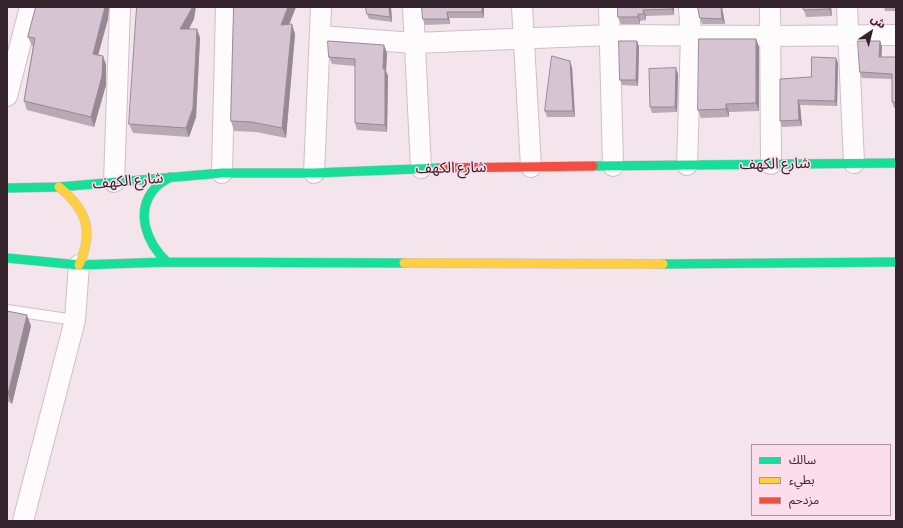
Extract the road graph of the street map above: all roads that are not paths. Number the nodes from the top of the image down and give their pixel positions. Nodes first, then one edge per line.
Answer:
1 (30, 7) edge
2 (120, 7) edge
3 (226, 7) edge
4 (321, 7) edge
5 (413, 7) edge
6 (522, 7) edge
7 (609, 7) edge
8 (689, 7) edge
9 (770, 7) edge
10 (847, 7) edge
11 (896, 34) edge
12 (610, 35) junction
13 (320, 36) junction
14 (691, 36) junction
15 (770, 36) junction
16 (848, 36) junction
17 (523, 37) junction
18 (414, 43) junction
19 (12, 61) edge
20 (7, 96) edge
21 (854, 163) junction
22 (896, 163) edge
23 (771, 164) junction
24 (613, 166) junction
25 (687, 166) junction
26 (421, 168) junction
27 (531, 168) junction
28 (222, 173) junction
29 (314, 173) junction
30 (170, 177) junction
31 (114, 182) junction
32 (59, 187) junction
33 (7, 188) edge
34 (7, 258) edge
35 (167, 262) junction
36 (896, 262) edge
37 (79, 265) junction
38 (7, 310) edge
39 (75, 320) junction
40 (23, 521) edge

1 - 19 street
2 - 31 street
3 - 28 street
4 - 13 street
5 - 18 street
6 - 17 street
7 - 12 street
8 - 14 street
9 - 15 street
10 - 16 street
11 - 16 street
12 - 14 street
12 - 17 street
12 - 24 street
13 - 18 street
13 - 29 street
14 - 15 street
14 - 25 street
15 - 16 street
15 - 23 street
16 - 21 street
17 - 18 street
17 - 27 street
18 - 26 street
19 - 20 street
21 - 22 main road, شارع الكهف
21 - 23 main road, شارع الكهف
23 - 25 main road, شارع الكهف
24 - 25 main road, شارع الكهف
24 - 27 main road, شارع الكهف
26 - 27 main road, شارع الكهف
26 - 29 main road, شارع الكهف
28 - 29 main road, شارع الكهف
28 - 30 main road, شارع الكهف
30 - 31 main road, شارع الكهف
30 - 35 main road
31 - 32 main road, شارع الكهف
32 - 33 main road, شارع الكهف
32 - 37 main road
34 - 37 main road
35 - 36 main road
35 - 37 main road
37 - 39 street
38 - 39 lane
39 - 40 street

